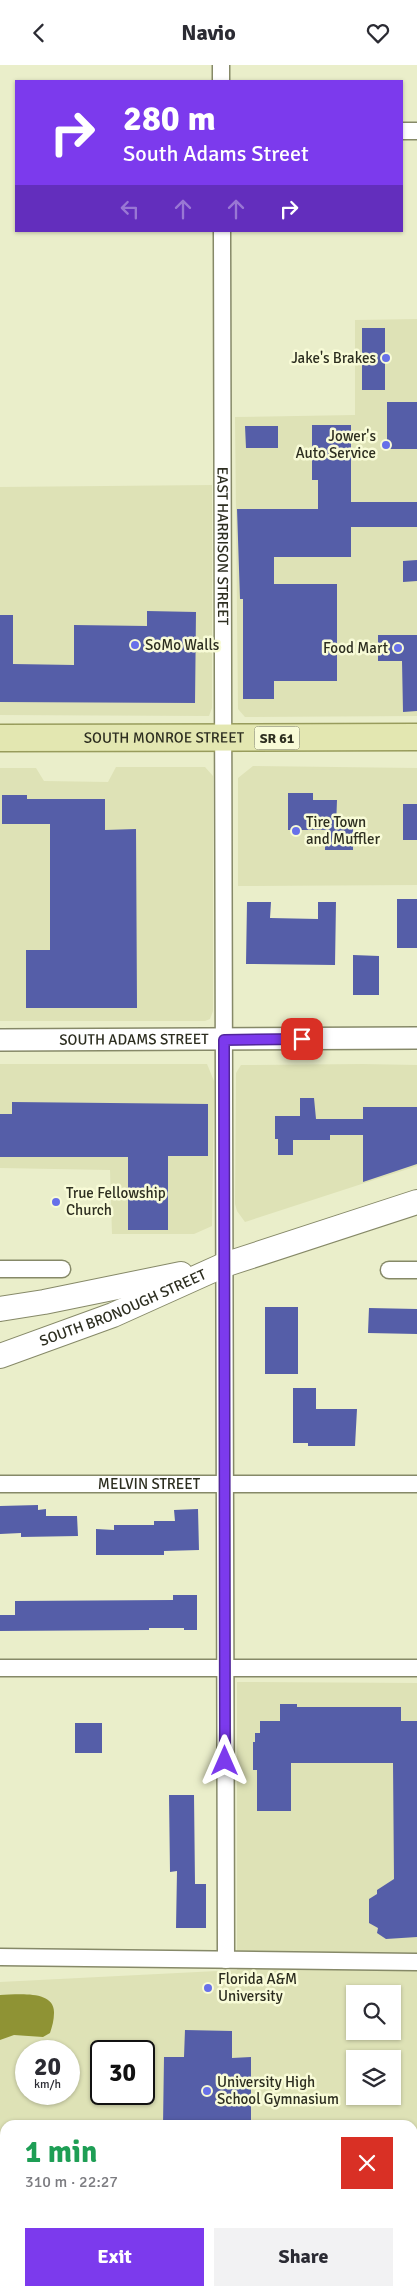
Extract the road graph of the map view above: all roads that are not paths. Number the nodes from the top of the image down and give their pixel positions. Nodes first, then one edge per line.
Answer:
1 (221, 65) edge
2 (221, 80) edge
3 (403, 131) edge
4 (417, 131) edge
5 (222, 232) edge
6 (417, 737) edge
7 (0, 738) edge
8 (223, 738) junction
9 (417, 1038) edge
10 (0, 1040) edge
11 (224, 1040) junction
12 (417, 1202) edge
13 (224, 1265) junction
14 (0, 1269) edge
15 (62, 1269) dead end
16 (389, 1270) dead end
17 (417, 1270) edge
18 (0, 1309) edge
19 (0, 1356) edge
20 (225, 1483) junction
21 (0, 1484) edge
22 (417, 1484) edge
23 (225, 1667) junction
24 (0, 1668) edge
25 (417, 1668) edge
26 (0, 1957) edge
27 (226, 1960) junction
28 (417, 1962) edge

1 - 2 street
3 - 4 street
5 - 8 street, EAST HARRISON STREET
6 - 8 main road, SOUTH MONROE STREET / SR 61
7 - 8 main road, SOUTH MONROE STREET / SR 61
8 - 11 street, EAST HARRISON STREET
9 - 11 street, SOUTH ADAMS STREET
10 - 11 street, SOUTH ADAMS STREET
11 - 13 street, EAST HARRISON STREET
12 - 13 main road, SOUTH BRONOUGH STREET
13 - 18 main road
13 - 19 main road, SOUTH BRONOUGH STREET
13 - 20 street, EAST HARRISON STREET
14 - 15 street
16 - 17 street
20 - 21 street, MELVIN STREET
20 - 22 street, MELVIN STREET
20 - 23 street, EAST HARRISON STREET
23 - 24 street
23 - 25 street
23 - 27 street, EAST HARRISON STREET
26 - 27 street
27 - 28 street

